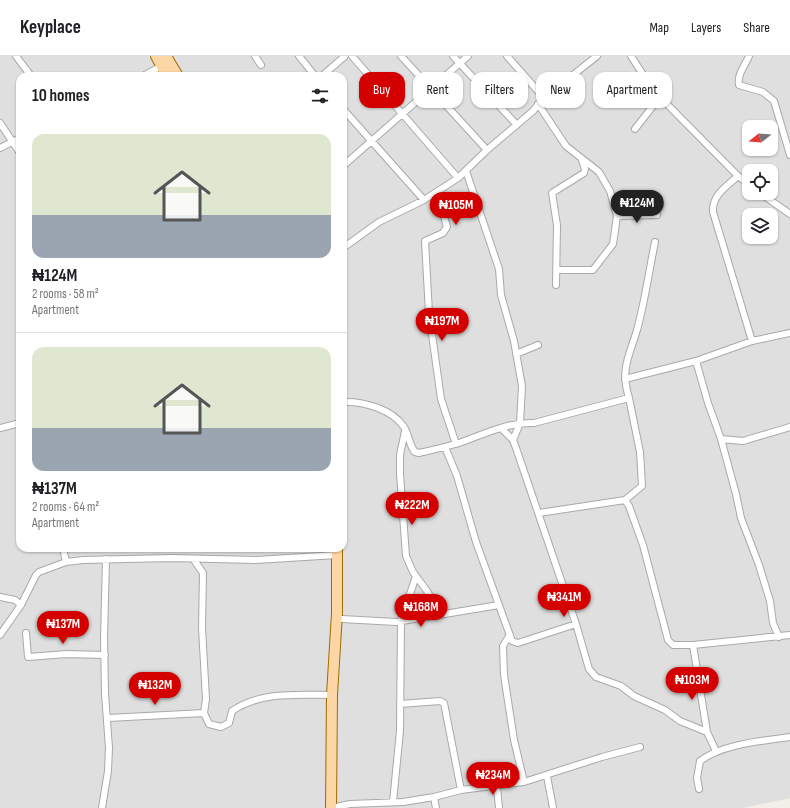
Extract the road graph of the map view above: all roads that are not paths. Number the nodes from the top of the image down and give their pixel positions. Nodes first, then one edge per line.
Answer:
1 (16, 56) edge
2 (156, 56) edge
3 (166, 56) edge
4 (255, 56) edge
5 (299, 56) edge
6 (345, 56) edge
7 (352, 56) edge
8 (401, 56) edge
9 (453, 56) edge
10 (468, 56) edge
11 (507, 56) edge
12 (597, 56) edge
13 (631, 56) edge
14 (749, 56) edge
15 (460, 63) junction
16 (261, 65) dead end
17 (162, 66) junction
18 (28, 72) edge
19 (151, 72) edge
20 (165, 72) edge
21 (176, 72) edge
22 (312, 72) edge
23 (327, 72) edge
24 (416, 72) edge
25 (450, 72) edge
26 (577, 72) edge
27 (641, 72) edge
28 (536, 89) edge
29 (413, 104) edge
30 (536, 107) edge
31 (449, 108) edge
32 (541, 108) edge
33 (651, 108) edge
34 (671, 108) edge
35 (402, 113) junction
36 (347, 114) edge
37 (0, 123) edge
38 (516, 124) junction
39 (634, 129) dead end
40 (16, 140) edge
41 (370, 140) junction
42 (13, 142) junction
43 (16, 147) edge
44 (0, 148) edge
45 (487, 150) junction
46 (790, 155) edge
47 (581, 159) junction
48 (347, 164) edge
49 (466, 171) junction
50 (738, 176) junction
51 (458, 178) junction
52 (742, 179) edge
53 (437, 193) junction
54 (424, 200) junction
55 (771, 200) edge
56 (788, 211) edge
57 (657, 215) dead end
58 (617, 216) junction
59 (655, 242) dead end
60 (347, 245) edge
61 (557, 270) junction
62 (556, 285) dead end
63 (790, 333) edge
64 (752, 341) junction
65 (538, 345) dead end
66 (516, 354) junction
67 (696, 361) junction
68 (625, 379) junction
69 (629, 398) junction
70 (347, 402) edge
71 (520, 423) junction
72 (16, 424) edge
73 (0, 428) edge
74 (501, 428) junction
75 (790, 428) edge
76 (405, 430) junction
77 (721, 439) junction
78 (513, 440) junction
79 (456, 444) junction
80 (445, 447) junction
81 (625, 500) junction
82 (538, 513) junction
83 (64, 552) edge
84 (322, 552) edge
85 (339, 552) edge
86 (339, 552) edge
87 (106, 559) junction
88 (194, 560) junction
89 (66, 562) junction
90 (416, 576) junction
91 (0, 596) edge
92 (21, 605) junction
93 (499, 605) junction
94 (440, 616) junction
95 (342, 619) junction
96 (401, 621) junction
97 (576, 624) junction
98 (26, 634) dead end
99 (0, 635) edge
100 (790, 635) edge
101 (509, 636) junction
102 (779, 637) junction
103 (693, 644) junction
104 (104, 655) junction
105 (332, 695) junction
106 (400, 704) junction
107 (204, 713) junction
108 (108, 718) junction
109 (707, 732) junction
110 (790, 737) edge
111 (640, 747) dead end
112 (716, 751) junction
113 (547, 776) junction
114 (524, 782) junction
115 (497, 787) junction
116 (699, 789) dead end
117 (461, 790) junction
118 (434, 797) junction
119 (393, 802) junction
120 (403, 805) edge
121 (102, 808) edge
122 (335, 808) edge
123 (436, 808) edge
124 (499, 808) edge
125 (553, 808) edge

1 - 18 street
2 - 17 main road
3 - 21 main road
4 - 16 street
5 - 22 street
6 - 23 street
7 - 35 street
8 - 24 street
9 - 15 street
10 - 15 street
11 - 28 street
12 - 26 street
13 - 27 street
14 - 46 street
15 - 25 street
15 - 38 street
17 - 19 street
17 - 20 main road
29 - 35 street
30 - 38 street
31 - 45 street
32 - 47 street
33 - 39 street
34 - 50 street
35 - 41 street
35 - 51 street
36 - 41 street
37 - 42 street
38 - 45 street
40 - 42 street
41 - 48 street
41 - 54 street
42 - 43 street
42 - 44 street
45 - 49 street
47 - 58 street
47 - 61 street
49 - 51 street
49 - 66 street
50 - 52 street
50 - 64 street
51 - 53 street
53 - 54 street
53 - 79 street
54 - 60 street
55 - 56 street
57 - 58 street
58 - 61 street
59 - 68 street
61 - 62 street
63 - 64 street
64 - 67 street
65 - 66 street
66 - 71 street
67 - 68 street
67 - 77 street
68 - 69 street
69 - 71 street
69 - 81 street
70 - 76 street
71 - 74 street
71 - 78 street
72 - 73 street
74 - 78 street
74 - 79 street
75 - 77 street
76 - 80 street
76 - 90 street
77 - 102 street
78 - 82 street
79 - 80 street
80 - 93 street
81 - 82 street
81 - 103 street
82 - 97 street
83 - 89 street
84 - 88 street
85 - 95 main road
86 - 105 main road
87 - 88 street
87 - 89 street
87 - 104 street
88 - 107 street
89 - 92 street
90 - 94 street
90 - 96 street
91 - 92 street
92 - 99 street
93 - 94 street
93 - 101 street
94 - 96 street
95 - 96 street
95 - 122 main road
96 - 106 street
97 - 101 street
97 - 109 street
98 - 104 street
100 - 102 street
101 - 114 street
102 - 103 street
103 - 109 street
104 - 108 street
105 - 107 street
105 - 122 main road
106 - 117 street
106 - 119 street
107 - 108 street
108 - 121 street
109 - 112 street
110 - 112 street
111 - 113 street
112 - 116 street
113 - 114 street
113 - 125 street
114 - 115 street
115 - 117 street
115 - 124 street
117 - 118 street
118 - 120 street
118 - 123 street
119 - 120 street
119 - 122 street

